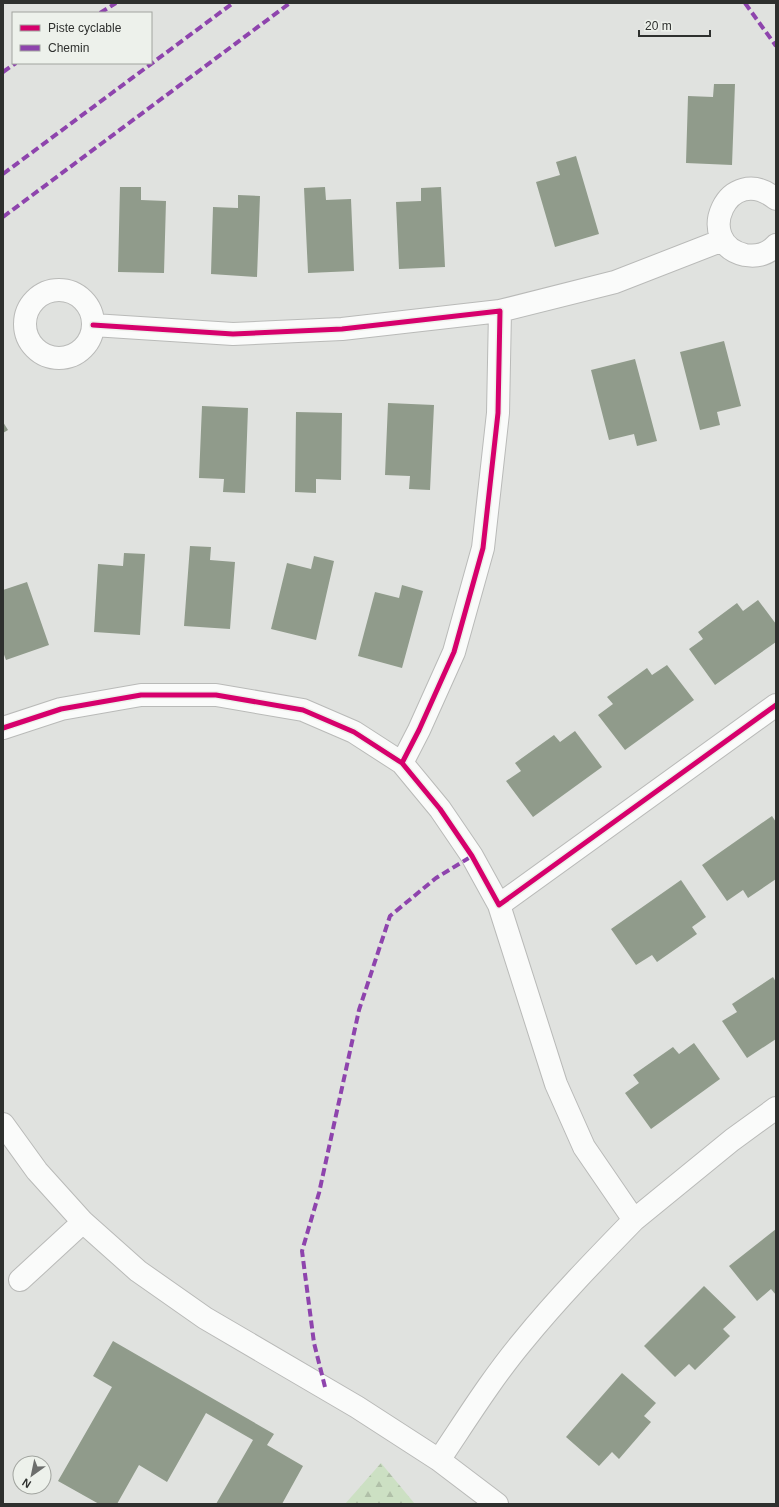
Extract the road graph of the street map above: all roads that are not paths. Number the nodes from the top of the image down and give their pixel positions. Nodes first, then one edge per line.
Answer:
1 (776, 200) edge
2 (723, 240) junction
3 (776, 245) edge
4 (500, 311) junction
5 (94, 325) dead end
6 (776, 705) edge
7 (3, 728) edge
8 (402, 763) junction
9 (499, 905) junction
10 (776, 1108) edge
11 (3, 1124) edge
12 (634, 1220) junction
13 (84, 1222) junction
14 (20, 1280) dead end
15 (439, 1460) junction
16 (497, 1504) edge

1 - 2 street
2 - 3 street
2 - 4 street
4 - 5 street
4 - 8 street
6 - 9 street
7 - 8 street
8 - 9 street
9 - 12 street
10 - 12 street
11 - 13 street
12 - 15 street
13 - 14 street
13 - 15 street
15 - 16 street

